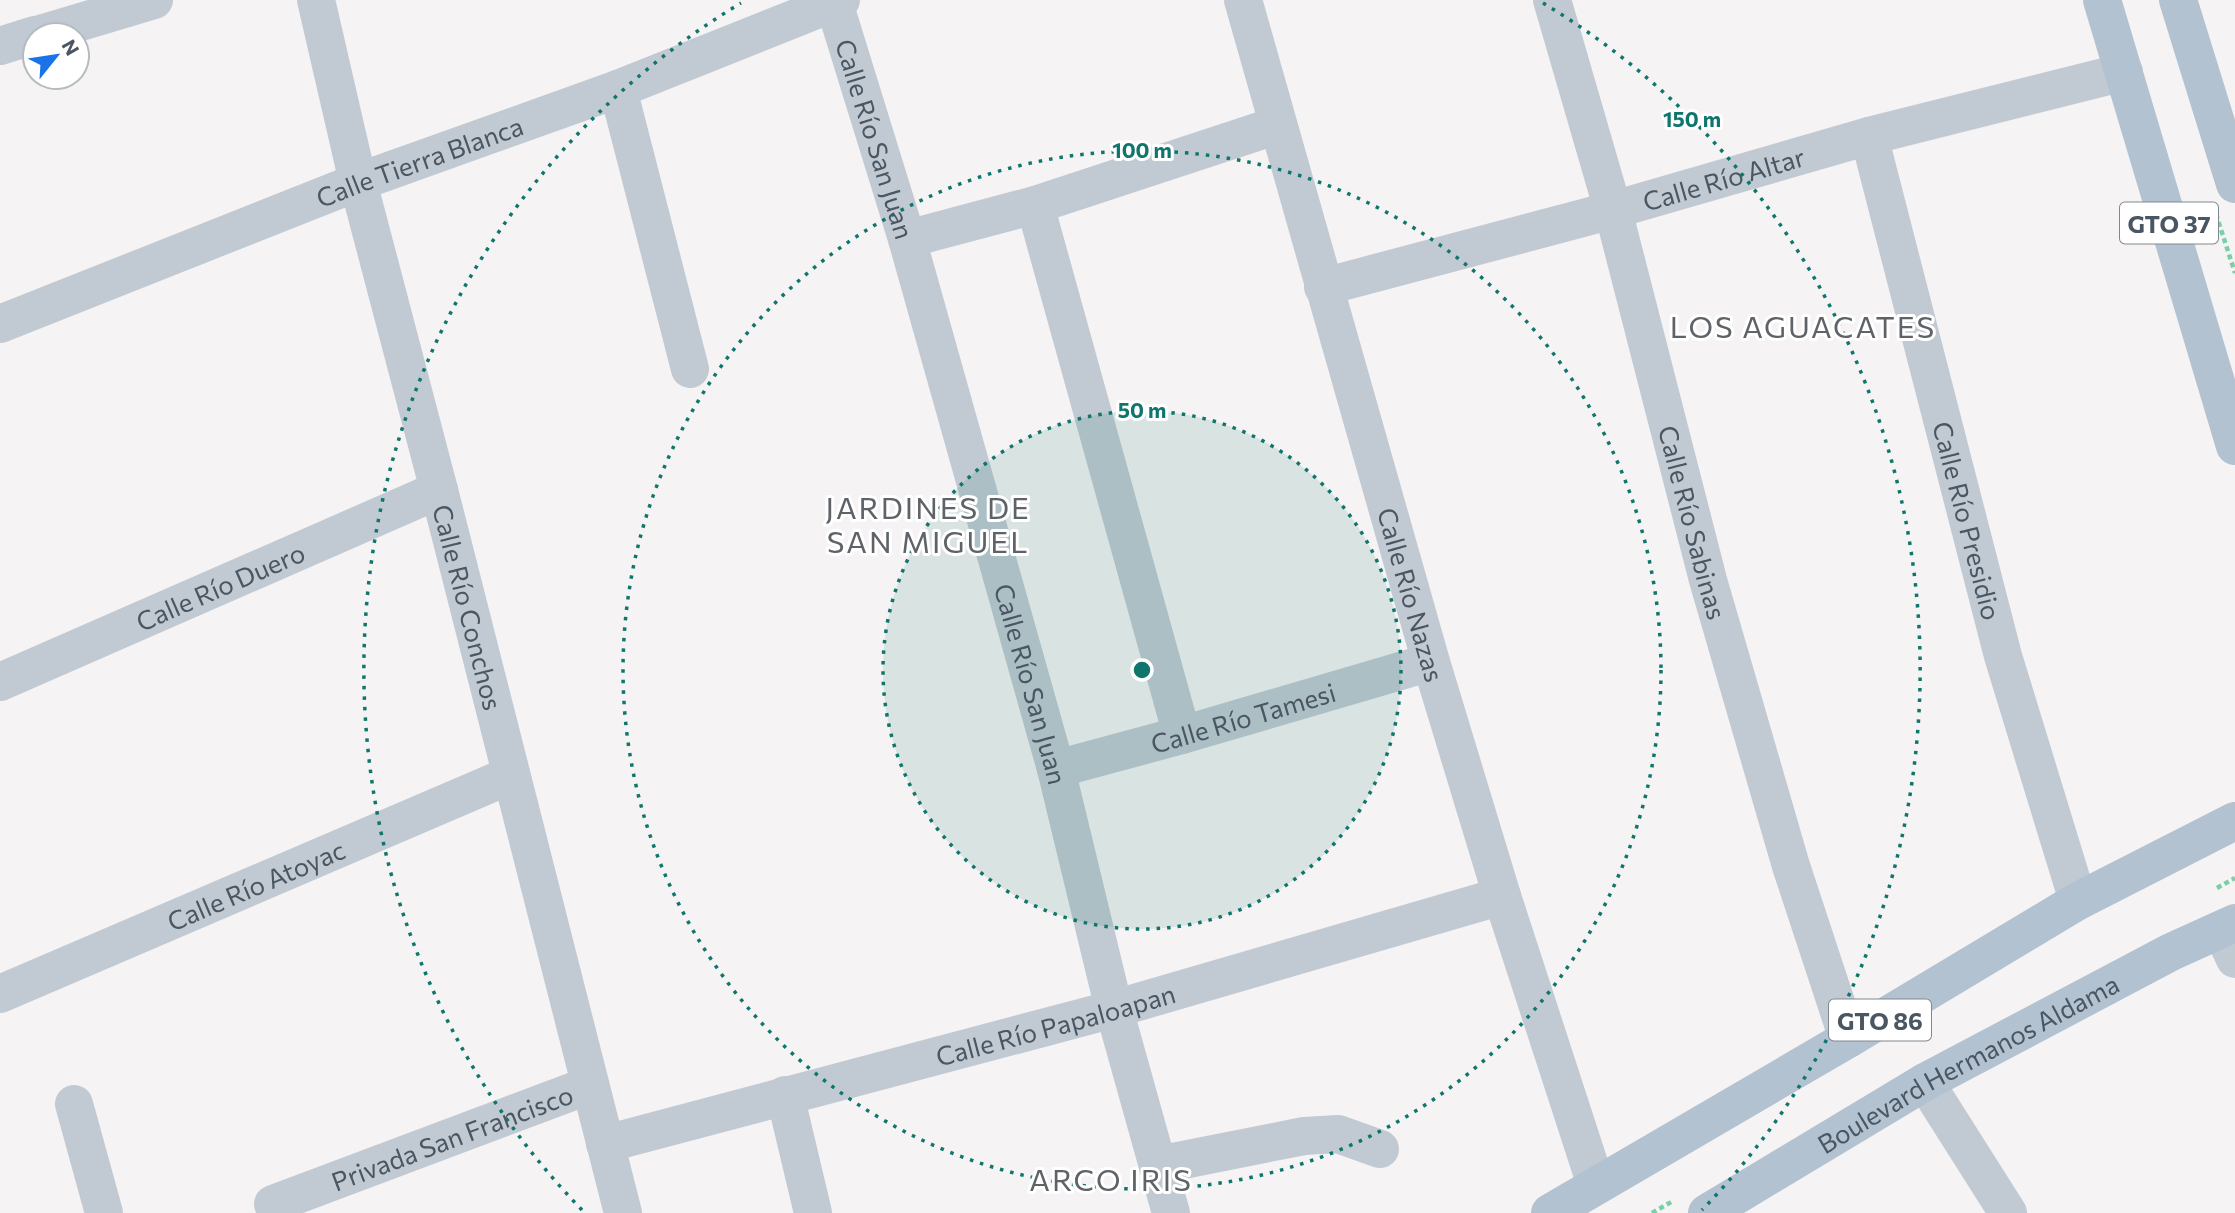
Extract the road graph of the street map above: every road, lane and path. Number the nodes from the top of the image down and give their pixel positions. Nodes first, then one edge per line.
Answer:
1 (153, 0) edge
2 (316, 0) edge
3 (1243, 0) edge
4 (1552, 0) edge
5 (2102, 0) edge
6 (2178, 0) edge
7 (837, 1) edge
8 (83, 21) edge
9 (21, 40) edge
10 (0, 46) edge
11 (2124, 72) junction
12 (618, 89) junction
13 (1278, 125) junction
14 (1869, 136) junction
15 (358, 182) junction
16 (2235, 184) edge
17 (1035, 205) junction
18 (1613, 210) junction
19 (907, 239) junction
20 (1323, 287) junction
21 (0, 324) edge
22 (690, 369) dead end
23 (2235, 446) edge
24 (439, 490) junction
25 (1431, 662) junction
26 (0, 682) edge
27 (1182, 735) junction
28 (1056, 768) junction
29 (511, 775) junction
30 (2228, 820) edge
31 (1502, 896) junction
32 (2078, 901) junction
33 (2233, 942) edge
34 (0, 994) edge
35 (1114, 1009) junction
36 (1848, 1039) junction
37 (1925, 1082) junction
38 (590, 1086) junction
39 (785, 1095) junction
40 (74, 1104) dead end
41 (605, 1144) junction
42 (1380, 1149) dead end
43 (1157, 1165) junction
44 (1596, 1185) junction
45 (273, 1203) dead end
46 (104, 1213) edge
47 (623, 1213) edge
48 (813, 1213) edge
49 (1171, 1213) edge
50 (1550, 1213) edge
51 (1707, 1213) edge
52 (2008, 1213) edge

1 - 8 street
2 - 15 street, Calle Río Conchos
3 - 13 street, Calle Río Nazas
4 - 18 street, Calle Río Sabinas
5 - 11 main road, GTO 37
6 - 16 main road, GTO 37
7 - 12 street, Calle Tierra Blanca
7 - 19 street, Calle Río San Juan
9 - 10 street
11 - 14 street, Calle Río Altar
11 - 23 main road, GTO 37
12 - 15 street, Calle Tierra Blanca
12 - 22 street
13 - 17 street
13 - 20 street, Calle Río Nazas
14 - 18 street, Calle Río Altar
14 - 32 street, Calle Río Presidio
15 - 21 street, Calle Tierra Blanca
15 - 24 street, Calle Río Conchos
17 - 19 street
17 - 27 street
18 - 20 street, Calle Río Altar
18 - 36 street, Calle Río Sabinas
19 - 28 street, Calle Río San Juan
20 - 25 street, Calle Río Nazas
24 - 26 street, Calle Río Duero
24 - 29 street, Calle Río Conchos
25 - 27 street, Calle Río Tamesi
25 - 31 street, Calle Río Nazas
27 - 28 street, Calle Río Tamesi
28 - 35 street, Calle Río San Juan
29 - 34 street, Calle Río Atoyac
29 - 38 street, Calle Río Conchos
30 - 32 main road, GTO 86
31 - 35 street, Calle Río Papaloapan
31 - 44 street, Calle Río Nazas
32 - 36 main road, GTO 86
33 - 37 main road, Boulevard Hermanos Aldama / GTO 86
35 - 39 street, Calle Río Papaloapan
35 - 43 street, Calle Río San Juan
36 - 44 main road, GTO 86
37 - 51 main road, Boulevard Hermanos Aldama / GTO 86
37 - 52 street
38 - 41 street, Calle Río Conchos
38 - 45 street, Privada San Francisco
39 - 41 street, Calle Río Papaloapan
39 - 48 street
40 - 46 street
41 - 47 street, Calle Río Conchos
42 - 43 street
43 - 49 street, Calle Río San Juan
44 - 50 main road, GTO 86

